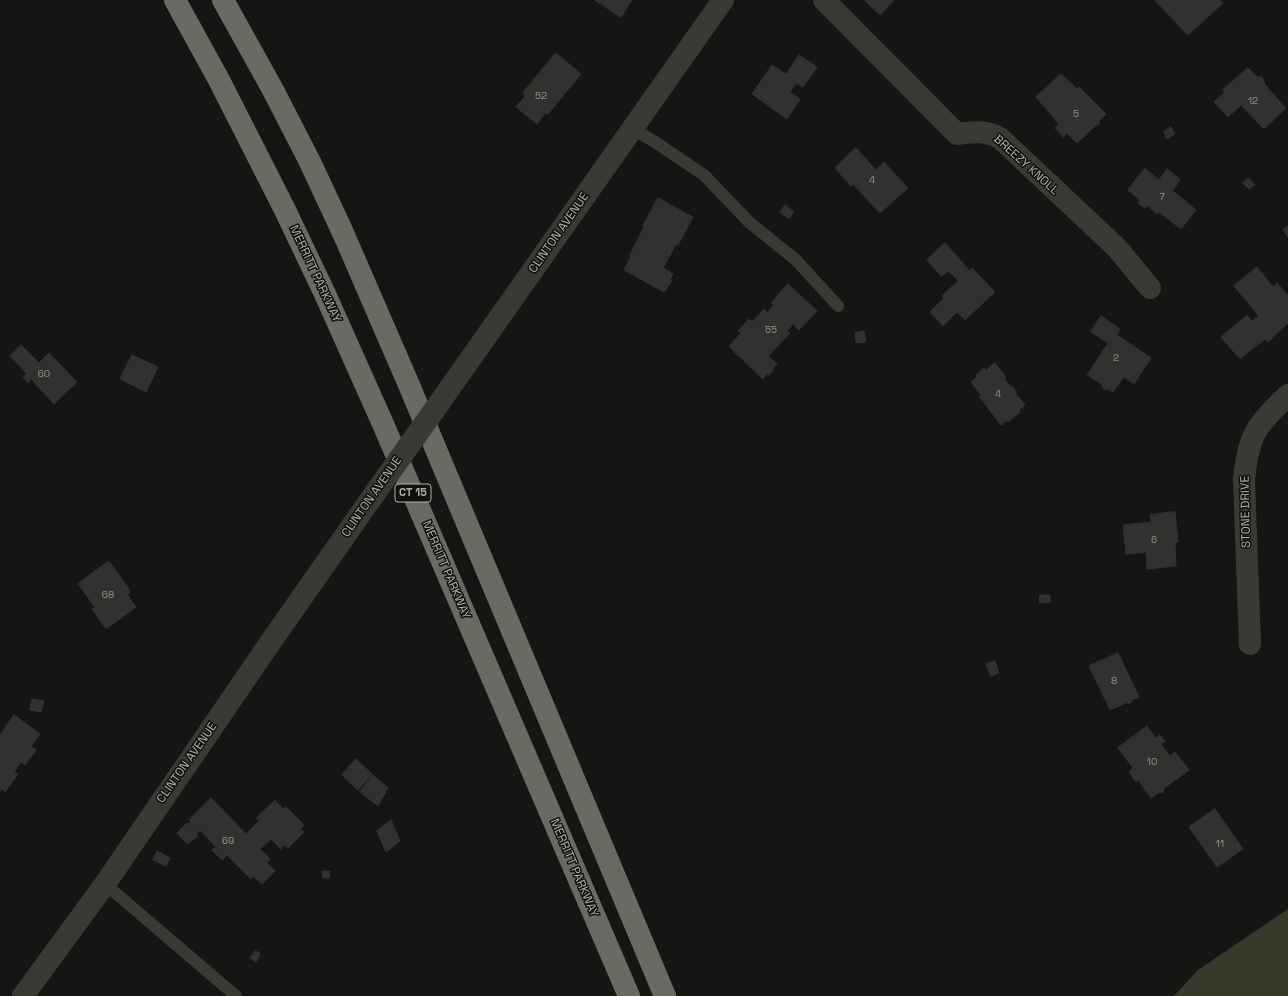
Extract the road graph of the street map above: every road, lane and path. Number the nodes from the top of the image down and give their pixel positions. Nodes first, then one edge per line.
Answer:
1 (175, 0) edge
2 (223, 0) edge
3 (722, 0) edge
4 (824, 0) edge
5 (633, 129) junction
6 (1150, 288) dead end
7 (838, 306) dead end
8 (1288, 395) edge
9 (1250, 644) dead end
10 (105, 884) junction
11 (23, 996) edge
12 (236, 996) edge
13 (629, 996) edge
14 (665, 996) edge

1 - 13 highway, MERRITT PARKWAY / CT 15
2 - 14 highway, CT 15
3 - 5 street, CLINTON AVENUE
4 - 6 street, BREEZY KNOLL
5 - 7 lane
5 - 10 street, CLINTON AVENUE, bridge
8 - 9 street, STONE DRIVE
10 - 11 street, CLINTON AVENUE
10 - 12 lane

